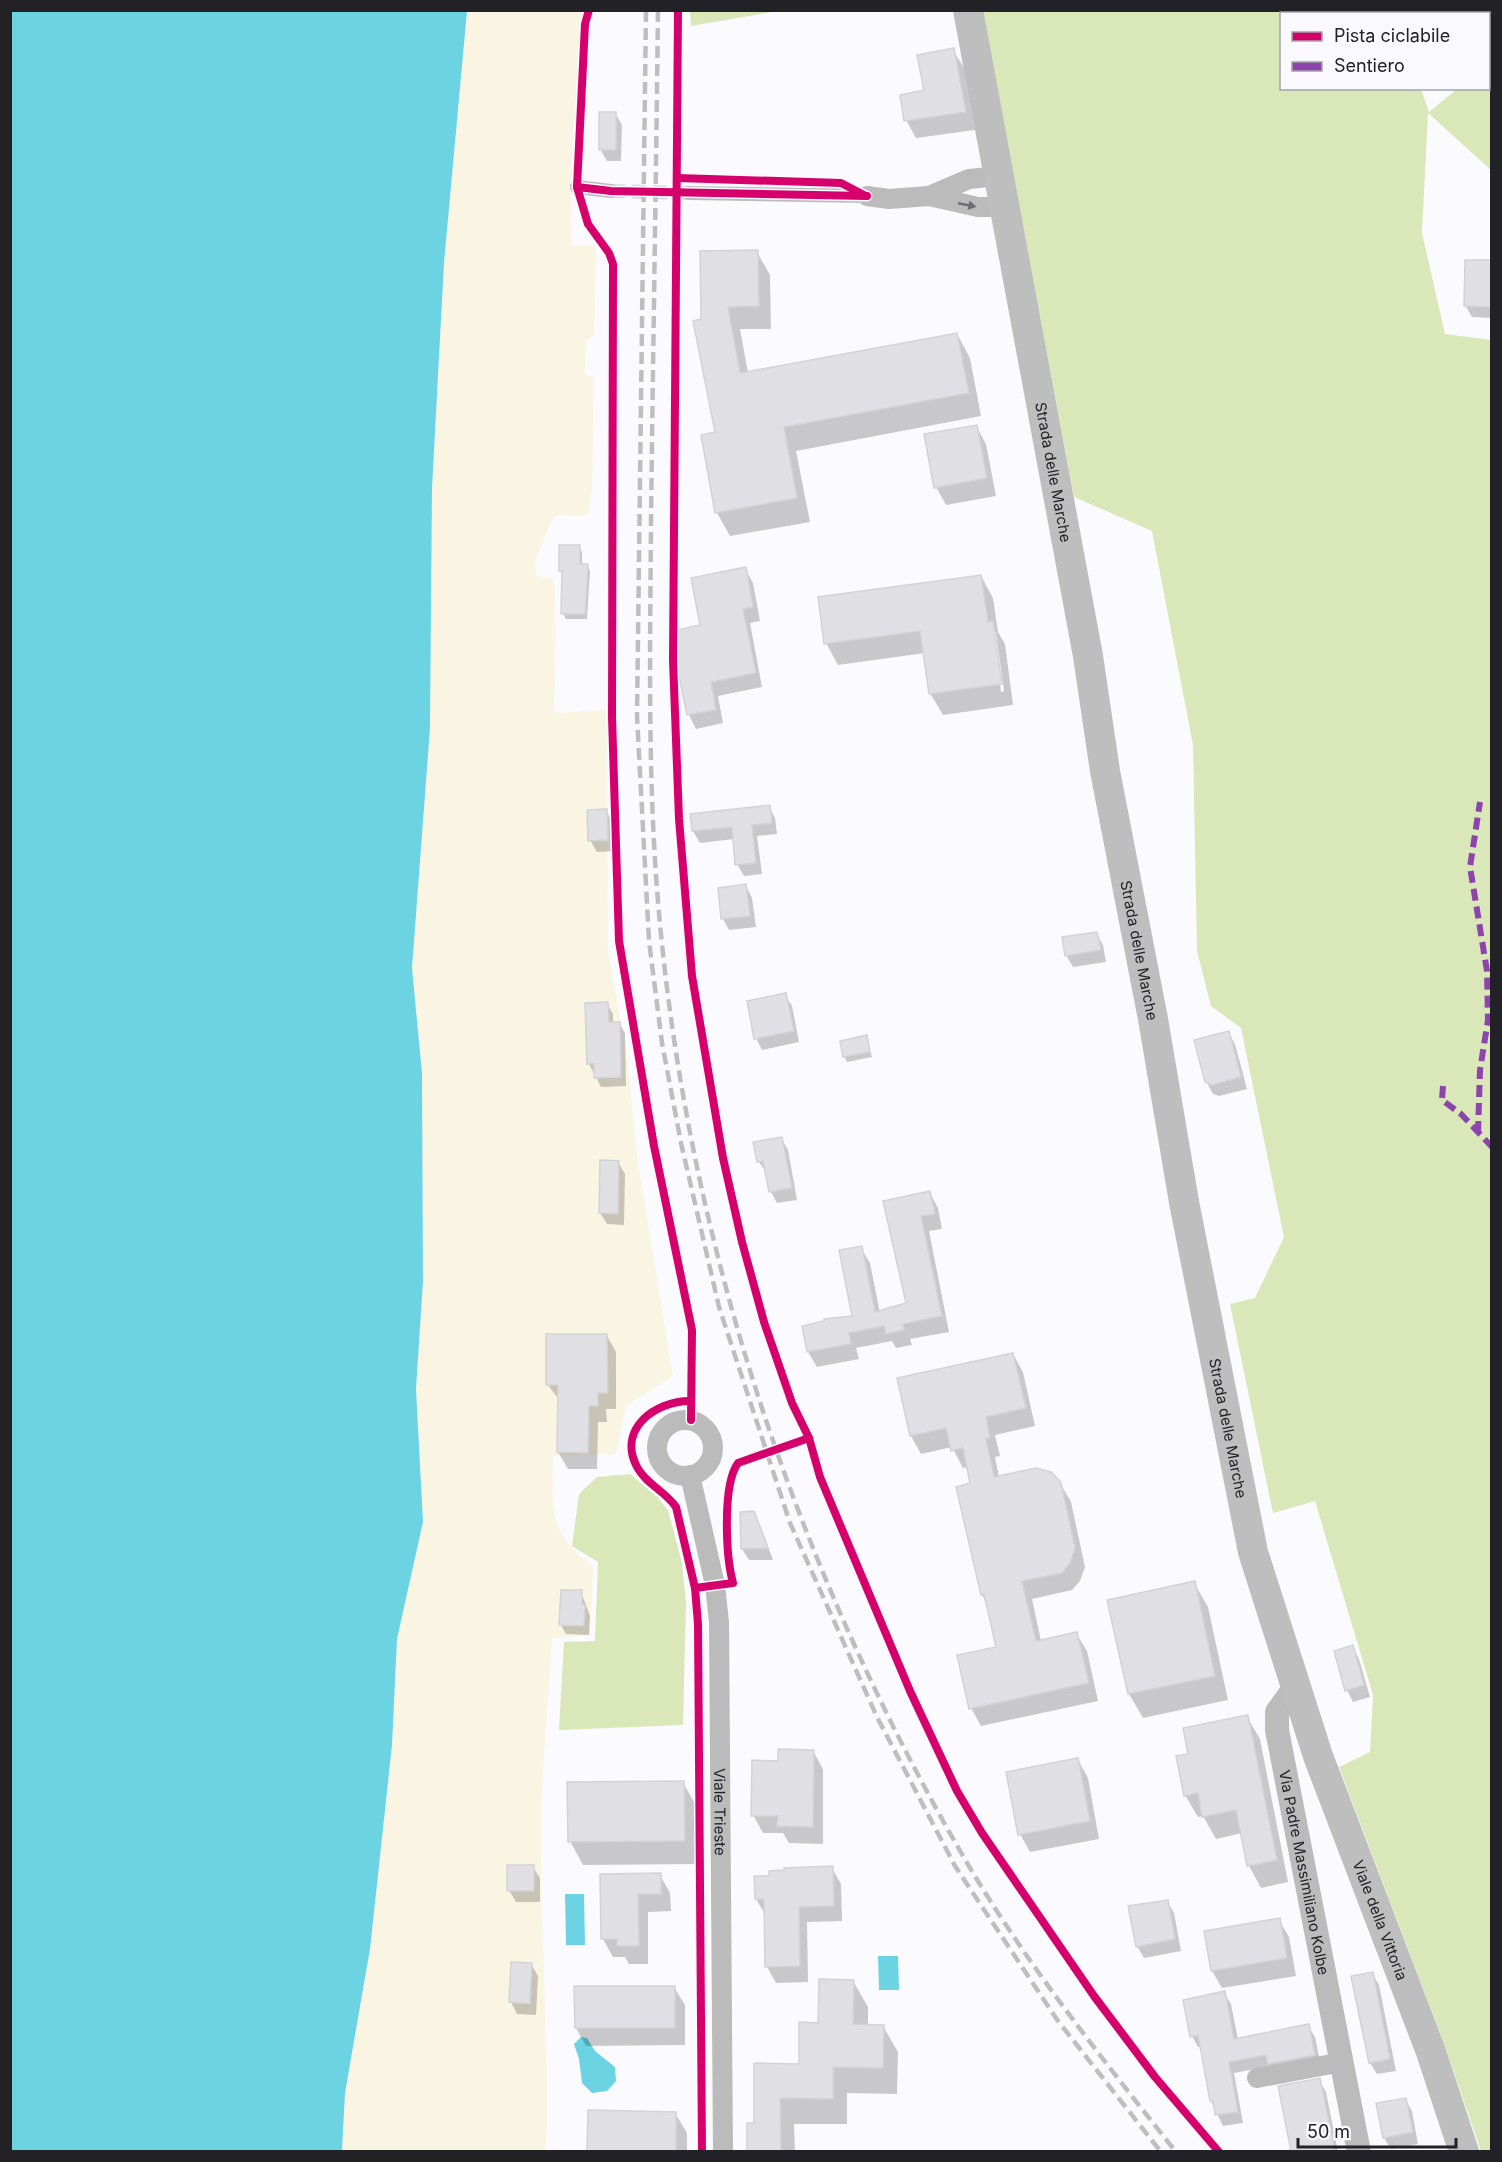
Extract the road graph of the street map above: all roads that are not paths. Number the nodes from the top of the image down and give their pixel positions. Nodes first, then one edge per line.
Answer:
1 (968, 10) edge
2 (999, 176) junction
3 (577, 187) dead end
4 (611, 191) tunnel mouth
5 (689, 192) tunnel mouth
6 (867, 196) joint
7 (929, 196) junction
8 (1005, 207) junction
9 (690, 1475) dead end
10 (1295, 1688) junction
11 (1342, 2062) junction
12 (1257, 2078) dead end
13 (723, 2151) edge
14 (1359, 2151) edge
15 (1464, 2151) edge

1 - 2 main road, Strada delle Marche
2 - 7 street
2 - 8 main road, Strada delle Marche
3 - 4 street
5 - 6 street
6 - 7 street
7 -> 8 street
8 - 10 main road, Strada delle Marche
9 - 13 street, Viale Trieste
10 - 11 street, Via Padre Massimiliano Kolbe
10 - 15 main road, Viale della Vittoria
11 - 12 street
11 - 14 street, Via Padre Massimiliano Kolbe

